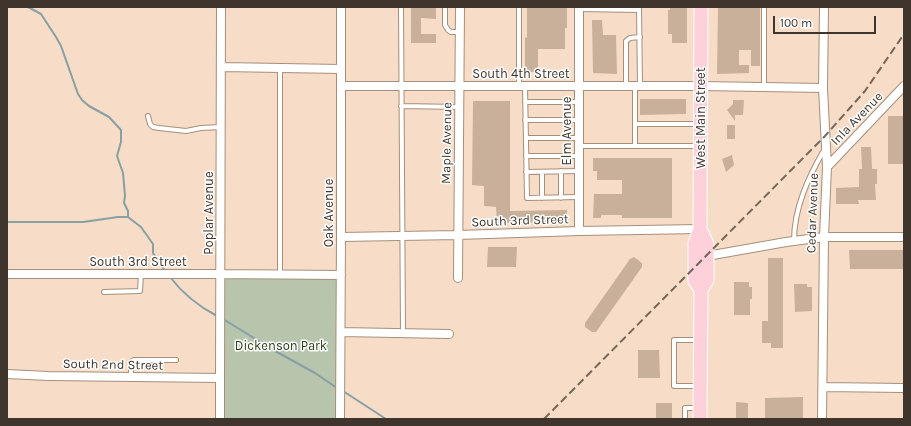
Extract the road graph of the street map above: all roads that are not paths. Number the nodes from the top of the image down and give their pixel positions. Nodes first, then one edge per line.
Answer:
1 (222, 7) edge
2 (341, 7) edge
3 (401, 7) edge
4 (445, 7) edge
5 (460, 7) edge
6 (519, 7) edge
7 (701, 7) edge
8 (764, 7) edge
9 (824, 7) edge
10 (580, 8) edge
11 (640, 9) edge
12 (460, 32) junction
13 (640, 37) junction
14 (222, 67) junction
15 (280, 68) junction
16 (341, 68) junction
17 (342, 86) junction
18 (401, 86) junction
19 (460, 86) junction
20 (522, 86) junction
21 (626, 86) junction
22 (638, 86) junction
23 (701, 86) junction
24 (579, 87) junction
25 (764, 87) junction
26 (823, 88) junction
27 (902, 90) edge
28 (525, 102) junction
29 (579, 102) junction
30 (401, 106) junction
31 (460, 107) junction
32 (148, 116) dead end
33 (525, 120) junction
34 (579, 120) junction
35 (635, 124) junction
36 (701, 124) junction
37 (221, 127) junction
38 (526, 138) junction
39 (579, 142) junction
40 (635, 146) junction
41 (701, 146) junction
42 (826, 148) junction
43 (526, 156) junction
44 (579, 156) junction
45 (827, 168) junction
46 (562, 171) junction
47 (579, 171) junction
48 (526, 172) junction
49 (542, 172) junction
50 (579, 197) junction
51 (542, 198) junction
52 (561, 198) junction
53 (700, 229) junction
54 (579, 231) junction
55 (458, 235) junction
56 (402, 236) junction
57 (341, 237) junction
58 (824, 237) junction
59 (904, 237) edge
60 (794, 241) junction
61 (707, 256) junction
62 (7, 274) edge
63 (144, 274) junction
64 (221, 274) junction
65 (280, 275) junction
66 (341, 275) junction
67 (458, 278) dead end
68 (701, 290) junction
69 (104, 292) dead end
70 (341, 332) junction
71 (402, 333) junction
72 (449, 334) dead end
73 (701, 340) junction
74 (176, 360) dead end
75 (7, 374) edge
76 (130, 377) junction
77 (220, 378) junction
78 (700, 386) junction
79 (823, 387) junction
80 (904, 388) edge
81 (700, 413) edge
82 (220, 419) edge
83 (340, 419) edge
84 (685, 419) edge
85 (822, 419) edge

1 - 14 street, Poplar Avenue
2 - 16 street, Oak Avenue
3 - 18 lane
4 - 12 lane
5 - 12 street, Maple Avenue
6 - 20 lane
7 - 23 main road, West Main Street
8 - 25 lane
9 - 26 street, Cedar Avenue
10 - 11 lane
10 - 24 street, Elm Avenue
11 - 13 lane
12 - 19 street, Maple Avenue
13 - 21 lane
13 - 22 lane
14 - 15 street
14 - 37 street, Poplar Avenue
15 - 16 street
15 - 65 lane
16 - 17 street, Oak Avenue
17 - 18 street, South 4th Street
17 - 57 street, Oak Avenue
18 - 19 street, South 4th Street
18 - 30 lane
19 - 20 street, South 4th Street
19 - 31 street, Maple Avenue
20 - 24 street, South 4th Street
20 - 28 lane
21 - 22 street, South 4th Street
21 - 24 street, South 4th Street
22 - 23 street, South 4th Street
22 - 35 lane
23 - 25 street, South 4th Street
23 - 36 main road, West Main Street
24 - 29 street, Elm Avenue
25 - 26 street, South 4th Street
26 - 42 street, Cedar Avenue
27 - 45 street, Inla Avenue
28 - 29 lane
28 - 33 lane
29 - 34 street, Elm Avenue
30 - 31 lane
30 - 56 lane
31 - 55 street, Maple Avenue
32 - 37 lane
33 - 34 lane
33 - 38 lane
34 - 39 street, Elm Avenue
35 - 36 lane
35 - 40 lane
36 - 41 main road, West Main Street
37 - 64 street, Poplar Avenue
38 - 39 lane
38 - 43 lane
39 - 40 lane
39 - 44 street, Elm Avenue
40 - 41 lane
41 - 53 main road, West Main Street
42 - 45 street, Cedar Avenue
42 - 60 lane
43 - 44 lane
43 - 48 lane
44 - 47 street, Elm Avenue
45 - 58 street, Cedar Avenue
46 - 47 lane
46 - 49 lane
46 - 52 lane
47 - 50 street, Elm Avenue
48 - 49 lane
48 - 51 lane
49 - 51 lane
50 - 52 lane
50 - 54 street, Elm Avenue
51 - 52 lane
53 - 54 street, South 3rd Street
53 - 61 main road, West Main Street
53 - 68 main road, West Main Street
54 - 55 street, South 3rd Street
55 - 56 street, South 3rd Street
55 - 67 street, Maple Avenue
56 - 57 street, South 3rd Street
56 - 71 lane
57 - 66 street, Oak Avenue
58 - 59 street
58 - 60 street
58 - 79 street, Cedar Avenue
60 - 61 street
61 - 68 main road, West Main Street
62 - 63 street, South 3rd Street
63 - 64 street, South 3rd Street
63 - 69 lane
64 - 65 street, South 3rd Street
64 - 77 street, Poplar Avenue
65 - 66 street, South 3rd Street
66 - 70 street, Oak Avenue
68 - 73 main road, West Main Street
70 - 71 street
70 - 83 street, Oak Avenue
71 - 72 street
73 - 78 main road, West Main Street
73 - 78 lane
74 - 76 lane
75 - 76 street, South 2nd Street
76 - 77 street, South 2nd Street
77 - 82 street, Poplar Avenue
78 - 81 main road, West Main Street
79 - 80 street
79 - 85 street, Cedar Avenue
81 - 84 lane

